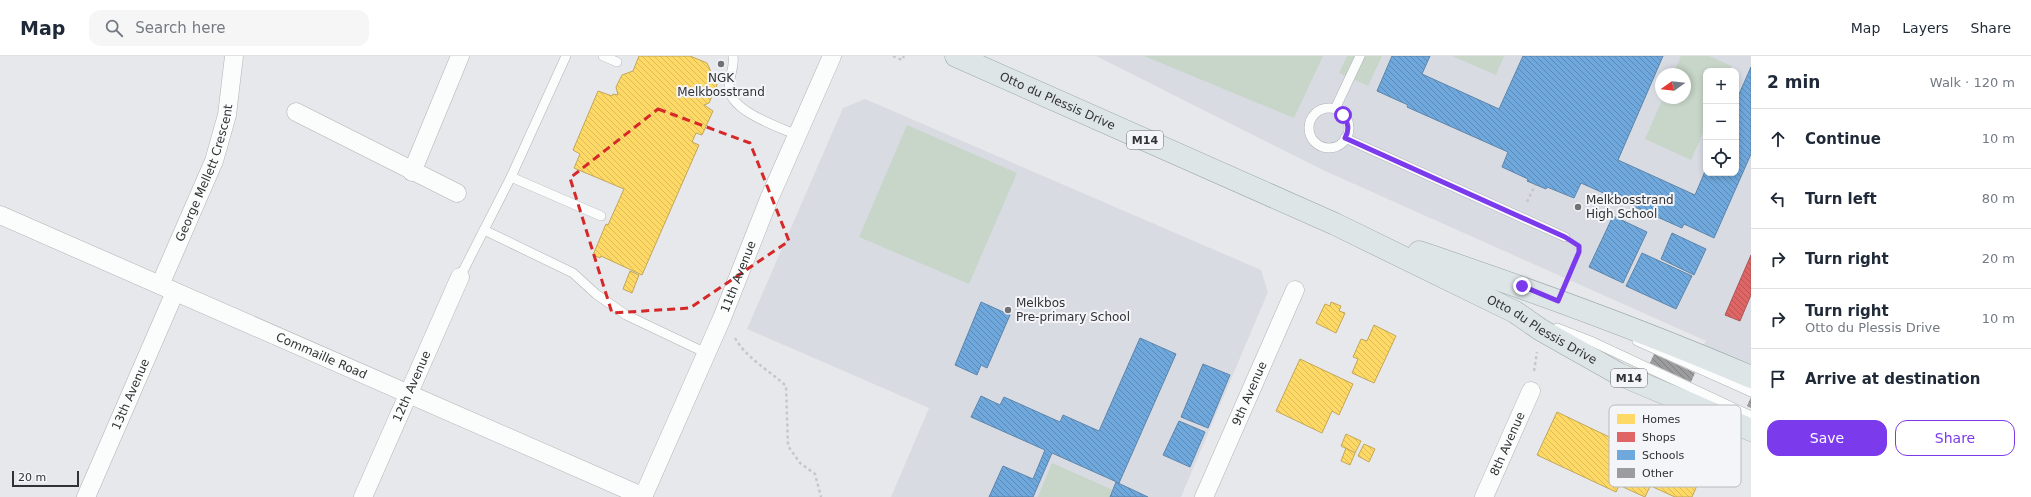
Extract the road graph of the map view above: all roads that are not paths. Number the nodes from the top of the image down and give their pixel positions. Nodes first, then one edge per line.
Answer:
1 (234, 56) edge
2 (460, 56) edge
3 (566, 56) edge
4 (603, 56) edge
5 (733, 56) edge
6 (832, 56) edge
7 (956, 56) edge
8 (1360, 56) edge
9 (617, 62) dead end
10 (1335, 109) junction
11 (296, 112) dead end
12 (797, 135) junction
13 (1345, 138) junction
14 (412, 172) junction
15 (511, 177) junction
16 (457, 193) dead end
17 (0, 214) edge
18 (601, 216) dead end
19 (1335, 224) junction
20 (484, 230) junction
21 (1565, 237) road end
22 (460, 277) joint
23 (1522, 286) junction
24 (168, 288) junction
25 (1295, 290) dead end
26 (1515, 312) junction
27 (706, 353) junction
28 (1751, 377) edge
29 (1531, 391) road end
30 (1751, 392) edge
31 (409, 394) junction
32 (1692, 405) edge
33 (1728, 405) edge
34 (1741, 411) edge
35 (1751, 416) edge
36 (1741, 426) edge
37 (1751, 430) edge
38 (86, 497) edge
39 (364, 497) edge
40 (643, 497) edge
41 (1204, 497) edge
42 (1484, 497) edge

1 - 24 street, George Mellett Crescent
2 - 14 street
3 - 15 lane
4 - 9 lane
5 - 12 lane
6 - 12 street, 11th Avenue
7 - 19 main road, Otto du Plessis Drive / M14
8 - 10 lane
10 - 13 lane
10 - 13 lane
11 - 14 street
12 - 27 street, 11th Avenue
13 - 21 lane
14 - 16 street
15 - 18 lane
15 - 20 lane
17 - 24 street, Commaille Road
19 - 23 main road, Otto du Plessis Drive / M14
19 - 26 main road, Otto du Plessis Drive / M14
20 - 22 lane
20 - 27 lane
22 - 31 street, 12th Avenue
23 - 28 main road, Otto du Plessis Drive / M14
23 - 30 lane
24 - 31 street, Commaille Road
24 - 38 street, 13th Avenue
25 - 41 street, 9th Avenue
26 - 32 main road, Otto du Plessis Drive / M14
26 - 33 lane
27 - 40 street, 11th Avenue
29 - 42 street, 8th Avenue
31 - 39 street, 12th Avenue
31 - 40 street, Commaille Road
34 - 35 lane
36 - 37 main road, Otto du Plessis Drive / M14

